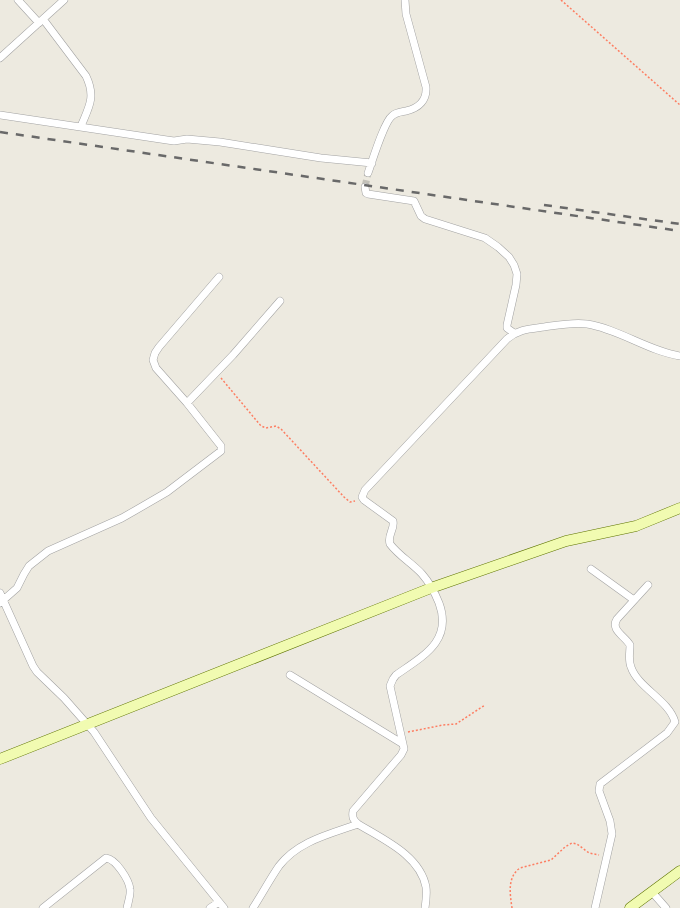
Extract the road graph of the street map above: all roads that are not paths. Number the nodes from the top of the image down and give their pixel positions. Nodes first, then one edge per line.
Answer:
1 (18, 0) edge
2 (64, 0) edge
3 (405, 0) edge
4 (41, 21) junction
5 (0, 58) edge
6 (0, 115) edge
7 (81, 126) junction
8 (372, 163) junction
9 (368, 173) tunnel mouth
10 (365, 187) dead end
11 (218, 277) dead end
12 (280, 301) dead end
13 (514, 333) junction
14 (680, 356) edge
15 (187, 403) junction
16 (680, 508) edge
17 (591, 568) dead end
18 (648, 585) dead end
19 (431, 588) junction
20 (0, 593) edge
21 (634, 600) junction
22 (2, 602) edge
23 (290, 675) dead end
24 (88, 725) junction
25 (677, 725) edge
26 (403, 744) junction
27 (0, 759) edge
28 (358, 824) junction
29 (680, 871) edge
30 (652, 892) junction
31 (219, 902) junction
32 (44, 908) edge
33 (127, 908) edge
34 (210, 908) edge
35 (224, 908) edge
36 (253, 908) edge
37 (425, 908) edge
38 (595, 908) edge
39 (630, 908) edge
40 (666, 908) edge

1 - 4 street
2 - 4 street
3 - 8 street
4 - 5 street
4 - 7 street
6 - 7 street
7 - 8 street
8 - 9 street
10 - 13 street
11 - 15 street
12 - 15 street
13 - 14 street
13 - 19 street
15 - 22 street
16 - 19 main road
17 - 21 street
18 - 21 street
19 - 24 main road
19 - 26 street
20 - 22 street
21 - 25 street
22 - 24 street
23 - 26 street
24 - 27 main road
24 - 31 street
25 - 38 street
26 - 28 street
28 - 36 street
28 - 37 street
29 - 30 main road
30 - 39 main road
30 - 40 street
31 - 34 street
31 - 35 street
32 - 33 street

